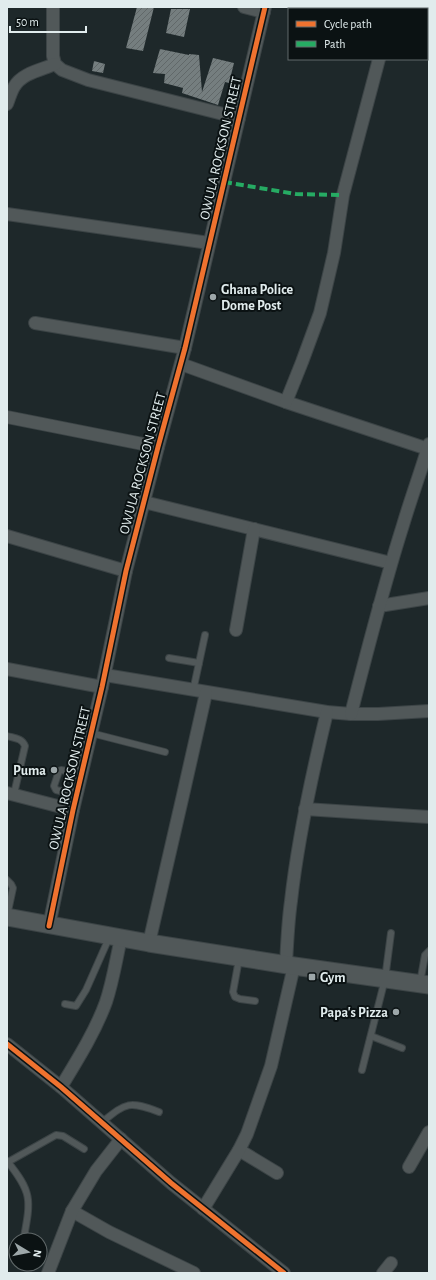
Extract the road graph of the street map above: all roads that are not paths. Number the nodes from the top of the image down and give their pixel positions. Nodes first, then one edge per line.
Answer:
1 (54, 7) edge
2 (244, 7) edge
3 (265, 10) edge
4 (379, 60) edge
5 (55, 64) junction
6 (7, 104) edge
7 (239, 118) junction
8 (7, 214) edge
9 (209, 244) junction
10 (34, 323) dead end
11 (185, 348) junction
12 (181, 364) junction
13 (286, 402) junction
14 (7, 417) edge
15 (428, 446) edge
16 (158, 447) junction
17 (144, 502) junction
18 (254, 529) junction
19 (7, 536) edge
20 (391, 563) junction
21 (126, 571) junction
22 (429, 598) edge
23 (379, 606) junction
24 (236, 630) dead end
25 (205, 635) dead end
26 (169, 658) dead end
27 (199, 662) junction
28 (7, 669) edge
29 (104, 681) junction
30 (193, 691) junction
31 (206, 693) junction
32 (429, 711) edge
33 (327, 712) junction
34 (351, 714) junction
35 (91, 733) junction
36 (7, 736) edge
37 (165, 752) dead end
38 (82, 774) junction
39 (10, 794) edge
40 (76, 795) junction
41 (305, 809) junction
42 (73, 810) junction
43 (429, 817) edge
44 (7, 880) edge
45 (7, 917) edge
46 (49, 926) junction
47 (390, 933) dead end
48 (115, 937) junction
49 (149, 943) junction
50 (429, 951) edge
51 (239, 957) junction
52 (290, 966) junction
53 (386, 979) junction
54 (424, 985) edge
55 (255, 1001) dead end
56 (65, 1004) dead end
57 (371, 1036) junction
58 (7, 1044) edge
59 (402, 1048) dead end
60 (362, 1070) dead end
61 (61, 1087) junction
62 (159, 1112) dead end
63 (101, 1123) junction
64 (429, 1132) edge
65 (122, 1139) junction
66 (84, 1148) dead end
67 (239, 1150) junction
68 (8, 1162) edge
69 (409, 1167) dead end
70 (277, 1173) dead end
71 (203, 1209) junction
72 (72, 1212) junction
73 (25, 1232) edge
74 (391, 1263) dead end
75 (48, 1273) edge
76 (194, 1273) edge
77 (284, 1273) edge
78 (383, 1273) edge

1 - 5 street
2 - 3 street
3 - 7 street, OWULA ROCKSON STREET
4 - 13 street
5 - 6 street
5 - 7 street
7 - 9 street, OWULA ROCKSON STREET
8 - 9 street
9 - 11 street, OWULA ROCKSON STREET
10 - 11 street
11 - 12 street, OWULA ROCKSON STREET
12 - 13 street
12 - 16 street, OWULA ROCKSON STREET
13 - 15 street
14 - 16 street
15 - 20 street
16 - 17 street, OWULA ROCKSON STREET
17 - 18 street
17 - 21 street, OWULA ROCKSON STREET
18 - 20 street
18 - 24 street
19 - 21 street
20 - 23 street
21 - 29 street, OWULA ROCKSON STREET
22 - 23 street
23 - 34 street
25 - 27 lane
26 - 27 lane
27 - 30 lane
28 - 29 street
29 - 30 street
29 - 35 street, OWULA ROCKSON STREET
30 - 31 street
31 - 33 street
31 - 49 street
32 - 34 street
33 - 34 street
33 - 41 street
35 - 37 lane
35 - 38 street, OWULA ROCKSON STREET
36 - 39 lane
38 - 40 street, OWULA ROCKSON STREET
38 - 40 lane
39 - 42 street
40 - 42 street, OWULA ROCKSON STREET
41 - 43 street
41 - 52 street
42 - 46 street, OWULA ROCKSON STREET
44 - 45 lane
45 - 46 main road
46 - 48 main road
47 - 53 lane
48 - 49 main road
48 - 56 lane
48 - 61 street
49 - 51 main road
50 - 54 lane
51 - 52 main road
51 - 55 lane
52 - 53 main road
52 - 67 street
53 - 54 main road
53 - 57 lane
57 - 59 lane
57 - 60 lane
58 - 61 street
61 - 63 street
62 - 63 lane
63 - 65 street
64 - 69 street
65 - 71 street
65 - 72 street
66 - 68 lane
67 - 70 street
67 - 71 street
68 - 73 lane
71 - 77 street
72 - 75 street
72 - 76 street
74 - 78 street

